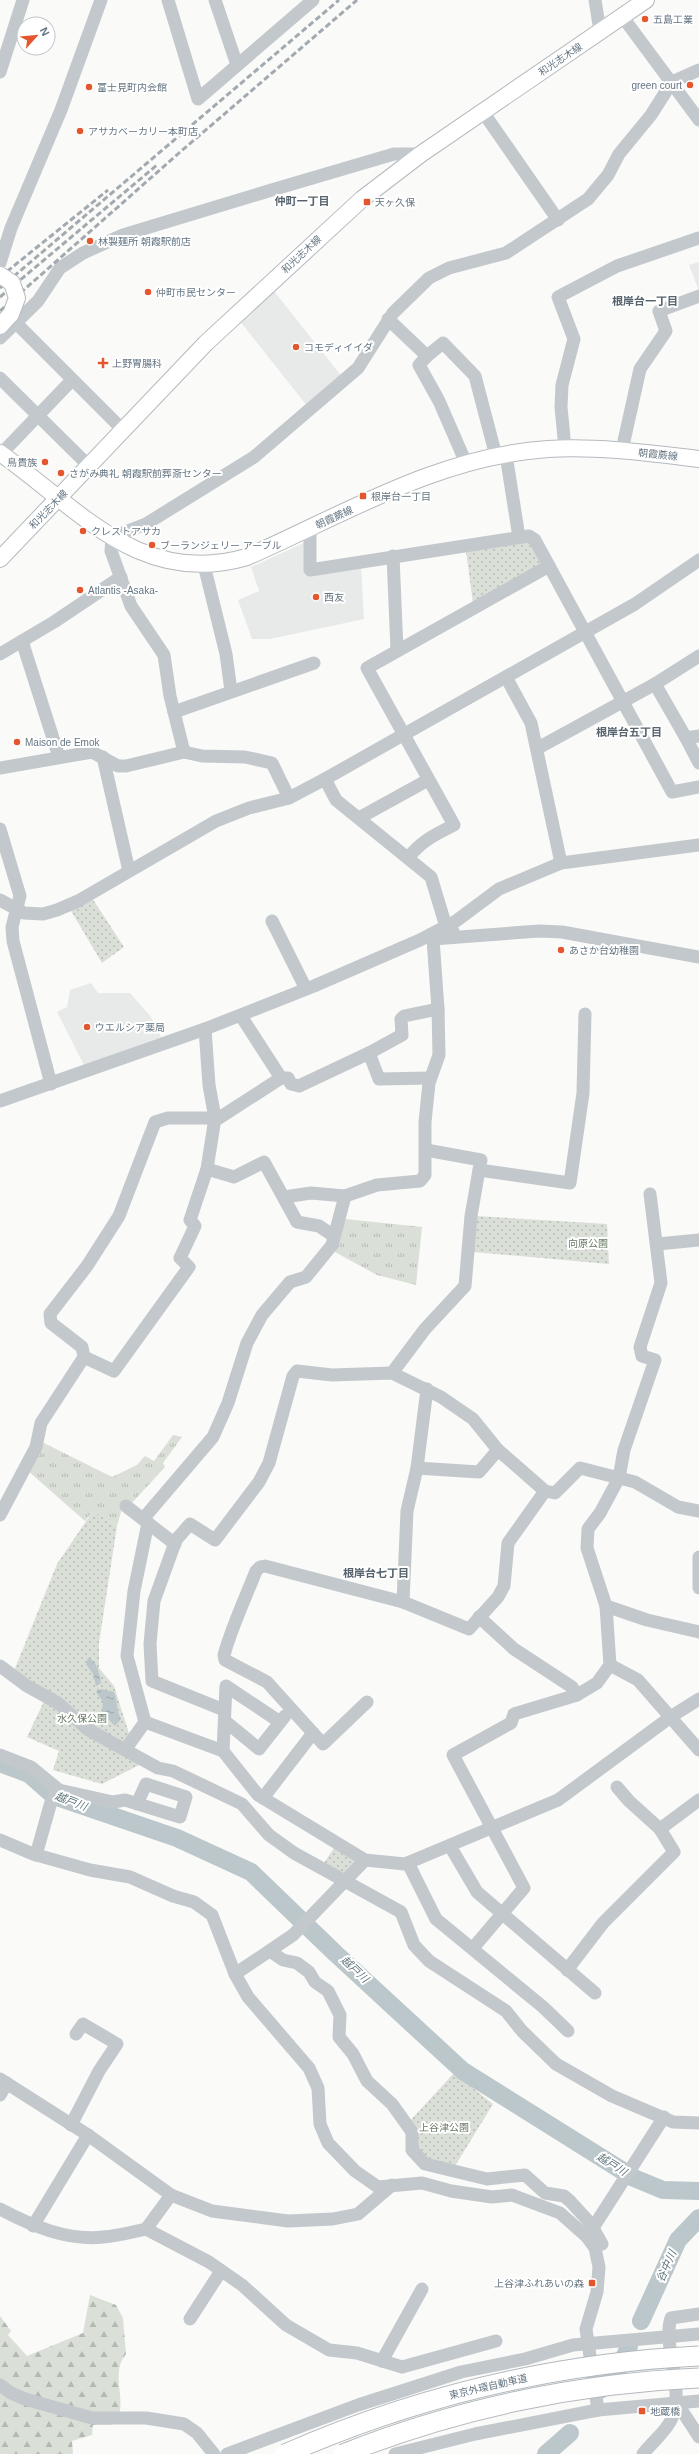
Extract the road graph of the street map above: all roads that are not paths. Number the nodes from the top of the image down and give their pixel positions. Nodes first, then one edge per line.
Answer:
1 (23, 0) edge
2 (101, 0) edge
3 (168, 0) edge
4 (215, 0) edge
5 (313, 0) edge
6 (595, 0) edge
7 (646, 0) edge
8 (622, 16) junction
9 (600, 31) junction
10 (237, 65) junction
11 (699, 70) edge
12 (0, 72) edge
13 (672, 82) junction
14 (483, 112) junction
15 (699, 120) edge
16 (421, 154) junction
17 (558, 220) junction
18 (699, 238) edge
19 (0, 263) edge
20 (0, 275) edge
21 (699, 296) edge
22 (388, 319) junction
23 (16, 323) junction
24 (0, 326) edge
25 (0, 338) edge
26 (427, 356) junction
27 (0, 378) edge
28 (72, 380) junction
29 (38, 416) junction
30 (123, 430) junction
31 (565, 448) junction
32 (622, 450) junction
33 (1, 454) edge
34 (501, 455) junction
35 (699, 459) edge
36 (466, 463) junction
37 (88, 465) junction
38 (59, 497) junction
39 (310, 528) junction
40 (112, 537) junction
41 (519, 537) junction
42 (393, 556) junction
43 (0, 559) edge
44 (699, 560) edge
45 (204, 565) junction
46 (549, 566) junction
47 (121, 577) junction
48 (585, 633) junction
49 (22, 641) junction
50 (398, 650) junction
51 (0, 654) edge
52 (699, 656) edge
53 (314, 663) dead end
54 (506, 677) junction
55 (656, 684) junction
56 (231, 691) junction
57 (623, 701) junction
58 (174, 712) junction
59 (403, 734) junction
60 (693, 737) edge
61 (538, 748) junction
62 (184, 752) junction
63 (59, 756) junction
64 (103, 758) junction
65 (699, 763) edge
66 (0, 768) edge
67 (325, 779) junction
68 (428, 780) junction
69 (699, 787) edge
70 (289, 798) junction
71 (359, 818) junction
72 (0, 829) edge
73 (699, 845) edge
74 (408, 857) junction
75 (561, 863) junction
76 (129, 871) junction
77 (0, 900) edge
78 (17, 910) junction
79 (272, 921) dead end
80 (449, 925) junction
81 (432, 937) junction
82 (455, 937) junction
83 (699, 957) edge
84 (306, 989) junction
85 (438, 1009) junction
86 (585, 1014) dead end
87 (241, 1016) junction
88 (205, 1029) junction
89 (369, 1053) junction
90 (281, 1078) junction
91 (430, 1078) junction
92 (51, 1084) junction
93 (0, 1101) edge
94 (215, 1118) junction
95 (426, 1150) junction
96 (207, 1169) junction
97 (479, 1170) junction
98 (650, 1194) dead end
99 (345, 1196) junction
100 (284, 1197) junction
101 (334, 1236) junction
102 (699, 1240) edge
103 (658, 1244) junction
104 (84, 1357) junction
105 (392, 1372) junction
106 (426, 1390) junction
107 (498, 1450) junction
108 (417, 1468) junction
109 (619, 1478) junction
110 (545, 1491) junction
111 (126, 1506) dead end
112 (699, 1511) edge
113 (0, 1515) edge
114 (145, 1521) junction
115 (175, 1544) junction
116 (699, 1557) edge
117 (699, 1588) edge
118 (403, 1602) junction
119 (606, 1606) junction
120 (479, 1617) junction
121 (699, 1632) edge
122 (610, 1665) junction
123 (0, 1666) edge
124 (577, 1695) junction
125 (699, 1699) edge
126 (367, 1702) dead end
127 (291, 1708) junction
128 (225, 1716) junction
129 (672, 1716) junction
130 (145, 1722) junction
131 (280, 1722) junction
132 (313, 1733) junction
133 (125, 1750) junction
134 (699, 1750) edge
135 (223, 1751) junction
136 (0, 1755) edge
137 (617, 1787) dead end
138 (56, 1795) junction
139 (263, 1798) junction
140 (699, 1800) edge
141 (137, 1804) dead end
142 (493, 1828) junction
143 (660, 1829) junction
144 (0, 1840) edge
145 (450, 1846) junction
146 (36, 1855) junction
147 (365, 1860) junction
148 (408, 1863) junction
149 (346, 1881) junction
150 (501, 1915) junction
151 (473, 1948) junction
152 (270, 1951) junction
153 (567, 1970) junction
154 (235, 1974) junction
155 (595, 1994) dead end
156 (568, 2031) dead end
157 (76, 2034) dead end
158 (2, 2086) edge
159 (664, 2117) junction
160 (699, 2123) edge
161 (71, 2125) junction
162 (88, 2135) junction
163 (392, 2185) junction
164 (171, 2195) junction
165 (0, 2210) edge
166 (33, 2226) junction
167 (146, 2229) junction
168 (590, 2232) junction
169 (602, 2244) dead end
170 (221, 2271) junction
171 (422, 2289) dead end
172 (699, 2314) edge
173 (190, 2319) dead end
174 (699, 2334) edge
175 (671, 2335) junction
176 (496, 2341) dead end
177 (589, 2342) junction
178 (699, 2356) edge
179 (382, 2361) junction
180 (699, 2378) edge
181 (0, 2385) edge
182 (699, 2401) edge
183 (677, 2403) junction
184 (598, 2410) junction
185 (699, 2437) edge
186 (214, 2454) edge
187 (227, 2454) edge
188 (285, 2454) edge
189 (343, 2454) edge
190 (394, 2454) edge
191 (643, 2454) edge

1 - 12 street
2 - 19 street
3 - 10 street
4 - 10 street
5 - 10 street
6 - 9 street
7 - 8 main road, 和光志木線
8 - 9 main road, 和光志木線
8 - 13 street
9 - 14 main road, 和光志木線
11 - 13 street
13 - 15 street
13 - 17 street
14 - 16 main road, 和光志木線
14 - 17 street
16 - 23 street
16 - 30 main road, 和光志木線
17 - 22 street
18 - 31 street
20 - 24 main road, bridge
21 - 32 street
22 - 26 street
22 - 40 street
23 - 25 street
23 - 28 street
26 - 34 street
26 - 36 street
27 - 29 street
28 - 29 street
28 - 30 street
29 - 33 street
29 - 37 street
30 - 37 main road, 和光志木線
31 - 32 main road, 朝霞蕨線
31 - 34 main road, 朝霞蕨線
32 - 35 main road, 朝霞蕨線
33 - 38 main road, 朝霞蕨線
34 - 36 main road, 朝霞蕨線
34 - 41 street
36 - 39 main road, 朝霞蕨線
37 - 38 main road, 和光志木線
38 - 40 main road, 朝霞蕨線
38 - 43 main road, 和光志木線
39 - 42 street
39 - 45 main road, 朝霞蕨線
40 - 45 main road, 朝霞蕨線
40 - 47 street
41 - 42 street
41 - 46 street
42 - 50 street
44 - 48 street
45 - 56 street
46 - 48 street
46 - 50 street
47 - 49 street
47 - 58 street
48 - 54 street
48 - 57 street
49 - 51 street
49 - 63 street
50 - 59 street
52 - 55 street
53 - 56 street
54 - 59 street
54 - 61 street
55 - 57 street
55 - 60 street
56 - 58 street
57 - 61 street
57 - 69 street
58 - 62 street
59 - 67 street
59 - 68 street
60 - 65 street
61 - 75 street
62 - 64 street
62 - 70 street
63 - 64 street
63 - 66 street
64 - 76 street
67 - 70 street
67 - 71 street
68 - 71 street
68 - 74 street
70 - 76 street
71 - 74 street
72 - 78 street
73 - 75 street
74 - 80 street
75 - 80 street
76 - 78 street
77 - 78 street
78 - 92 street
79 - 84 street
80 - 81 street
80 - 82 street
81 - 82 street
81 - 84 street
81 - 85 street
82 - 83 street
84 - 87 street
85 - 89 street
85 - 91 street
86 - 97 street
87 - 88 street
87 - 90 street
88 - 92 street
88 - 94 street
89 - 90 street
89 - 91 street
90 - 94 street
91 - 95 street
92 - 93 street
94 - 96 street
94 - 104 street
95 - 97 street
95 - 99 street
96 - 100 street
96 - 104 street
97 - 105 street
98 - 103 street
99 - 100 street
99 - 101 street
100 - 101 street
101 - 114 street
102 - 103 street
103 - 109 street
104 - 113 street
105 - 106 street
105 - 115 street
106 - 107 street
106 - 108 street
107 - 108 street
107 - 110 street
108 - 118 street
109 - 110 street
109 - 112 street
109 - 119 street
110 - 120 street
111 - 114 street
114 - 115 street
114 - 130 street
115 - 128 street
116 - 117 street
118 - 120 street
118 - 127 street
119 - 121 street
119 - 122 street
120 - 124 street
122 - 124 street
122 - 129 street
123 - 133 street
124 - 142 street
125 - 129 street
126 - 132 street
127 - 131 street
127 - 132 street
128 - 131 street
128 - 131 street
128 - 135 street
129 - 134 street
129 - 142 street
130 - 133 street
130 - 135 street
132 - 139 street
133 - 149 street
135 - 139 street
136 - 138 street
137 - 143 street
138 - 141 street
138 - 146 street
139 - 147 street
140 - 143 street
142 - 145 street
142 - 150 street
143 - 153 street
144 - 146 street
145 - 148 street
145 - 150 street
146 - 154 street
147 - 148 street
147 - 149 street
148 - 151 street
149 - 152 street
149 - 159 street
150 - 151 street
150 - 153 street
151 - 156 street
152 - 154 street
152 - 168 street
153 - 155 street
154 - 163 street
157 - 161 street
158 - 161 street
159 - 160 street
159 - 168 street
161 - 162 street
162 - 164 street
162 - 166 street
163 - 164 street
163 - 168 street
164 - 167 street
165 - 166 street
166 - 167 street
167 - 170 street
168 - 169 street
168 - 177 street
170 - 173 street
170 - 179 street
171 - 179 street
172 - 175 street
174 - 175 street
175 - 177 street
175 - 183 street
176 - 179 street
177 - 184 street
177 - 187 street
178 - 188 highway, 東京外環自動車道, bridge
180 - 189 highway, bridge
181 - 186 street
182 - 183 street
183 - 184 street
183 - 185 street
183 - 191 street
184 - 190 street

